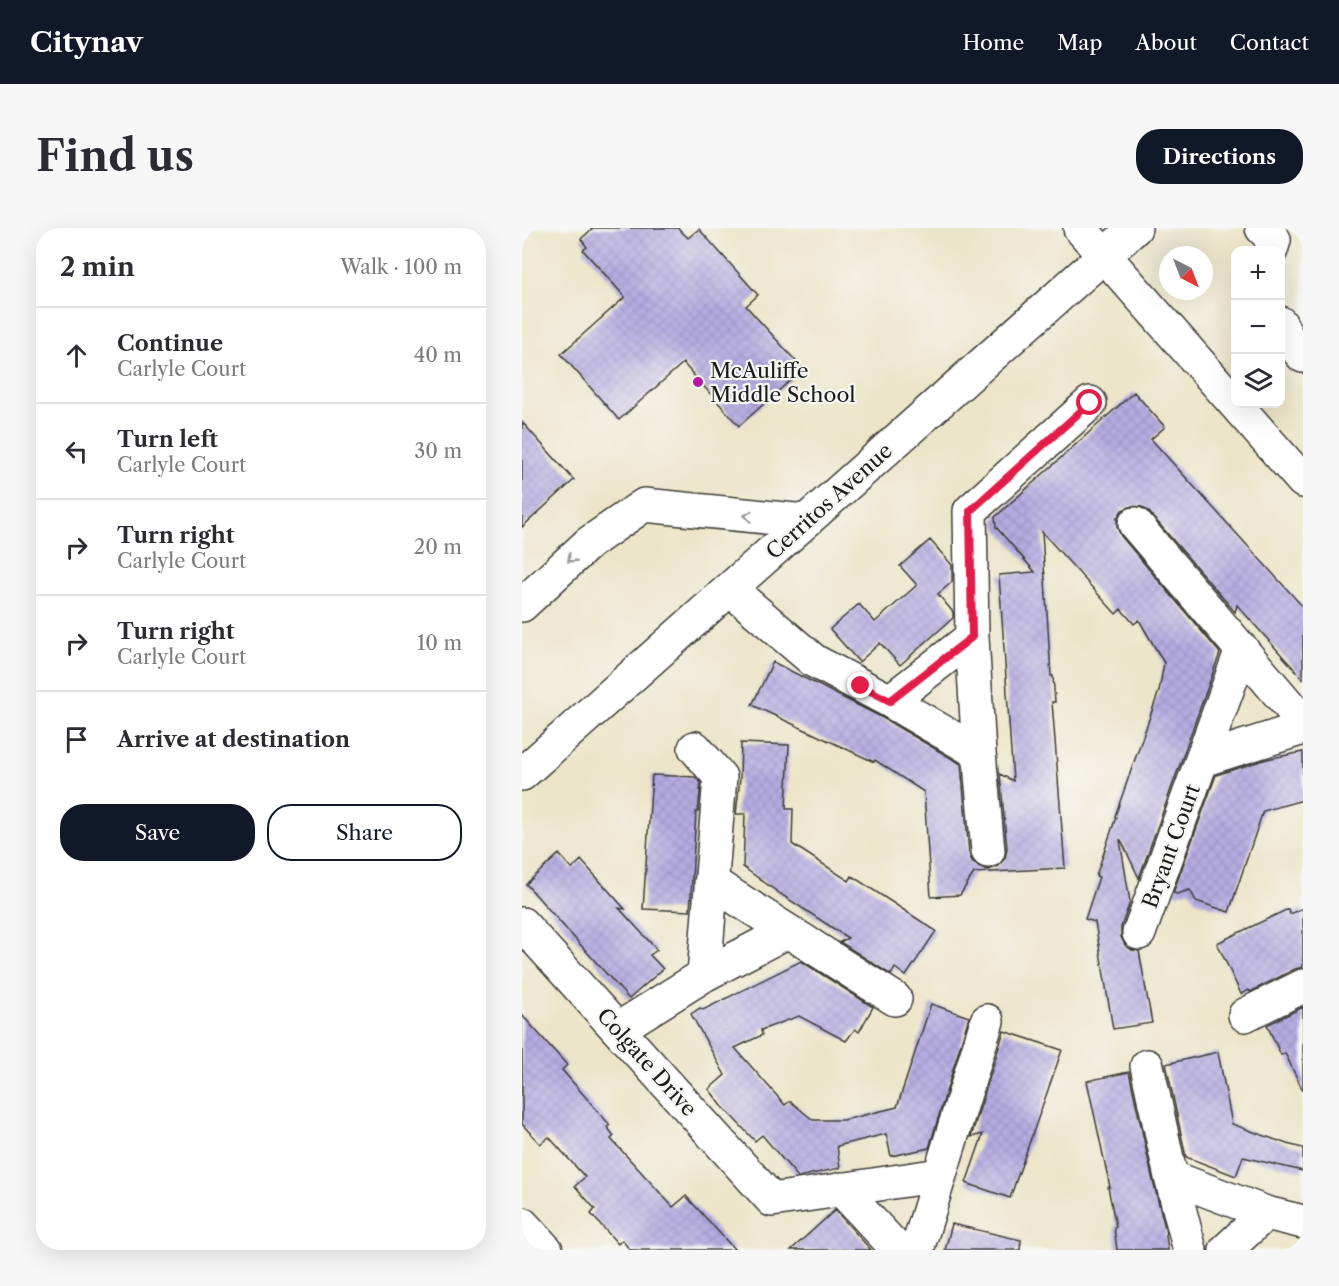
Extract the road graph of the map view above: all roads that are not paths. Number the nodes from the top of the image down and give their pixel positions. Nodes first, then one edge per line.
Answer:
1 (1080, 228) edge
2 (1135, 228) edge
3 (1262, 228) edge
4 (1272, 246) edge
5 (1104, 255) junction
6 (1285, 332) edge
7 (1303, 356) edge
8 (1090, 403) dead end
9 (1297, 462) edge
10 (806, 521) junction
11 (1135, 524) dead end
12 (730, 589) junction
13 (522, 605) edge
14 (972, 637) junction
15 (1242, 649) junction
16 (890, 701) junction
17 (1303, 722) edge
18 (1303, 728) edge
19 (695, 748) dead end
20 (979, 753) junction
21 (1202, 760) junction
22 (522, 774) edge
23 (988, 850) dead end
24 (711, 882) junction
25 (522, 924) edge
26 (788, 931) junction
27 (1139, 933) dead end
28 (704, 975) junction
29 (1303, 986) edge
30 (895, 999) dead end
31 (1245, 1015) dead end
32 (987, 1021) dead end
33 (618, 1029) junction
34 (1147, 1066) dead end
35 (940, 1175) junction
36 (1171, 1177) junction
37 (841, 1189) junction
38 (1266, 1213) junction
39 (1303, 1222) edge
40 (522, 1224) edge
41 (546, 1250) edge
42 (898, 1250) edge
43 (917, 1250) edge
44 (1190, 1250) edge
45 (1226, 1250) edge

1 - 5 main road
2 - 5 main road, Cerritos Avenue
3 - 4 main road
5 - 9 main road
5 - 10 main road, Cerritos Avenue
6 - 7 main road
8 - 14 main road
10 - 12 main road, Cerritos Avenue
10 -> 13 main road
11 - 15 main road
12 - 16 main road
12 - 22 main road, Cerritos Avenue
14 - 16 main road
14 - 20 main road
15 - 17 main road
15 - 21 main road, Bryant Court
16 - 20 main road
18 - 21 main road, Bryant Court
19 - 24 main road
20 - 23 main road
21 - 27 main road, Bryant Court
24 - 26 main road
24 - 28 main road
25 - 33 main road, Colgate Drive
26 - 28 main road
26 - 30 main road
28 - 33 main road
29 - 31 main road
32 - 35 main road
33 - 37 main road, Colgate Drive
34 - 36 main road
35 - 37 main road
35 - 43 main road
36 - 38 main road
36 - 44 main road
37 - 42 main road
38 - 39 main road
38 - 45 main road
40 - 41 main road

